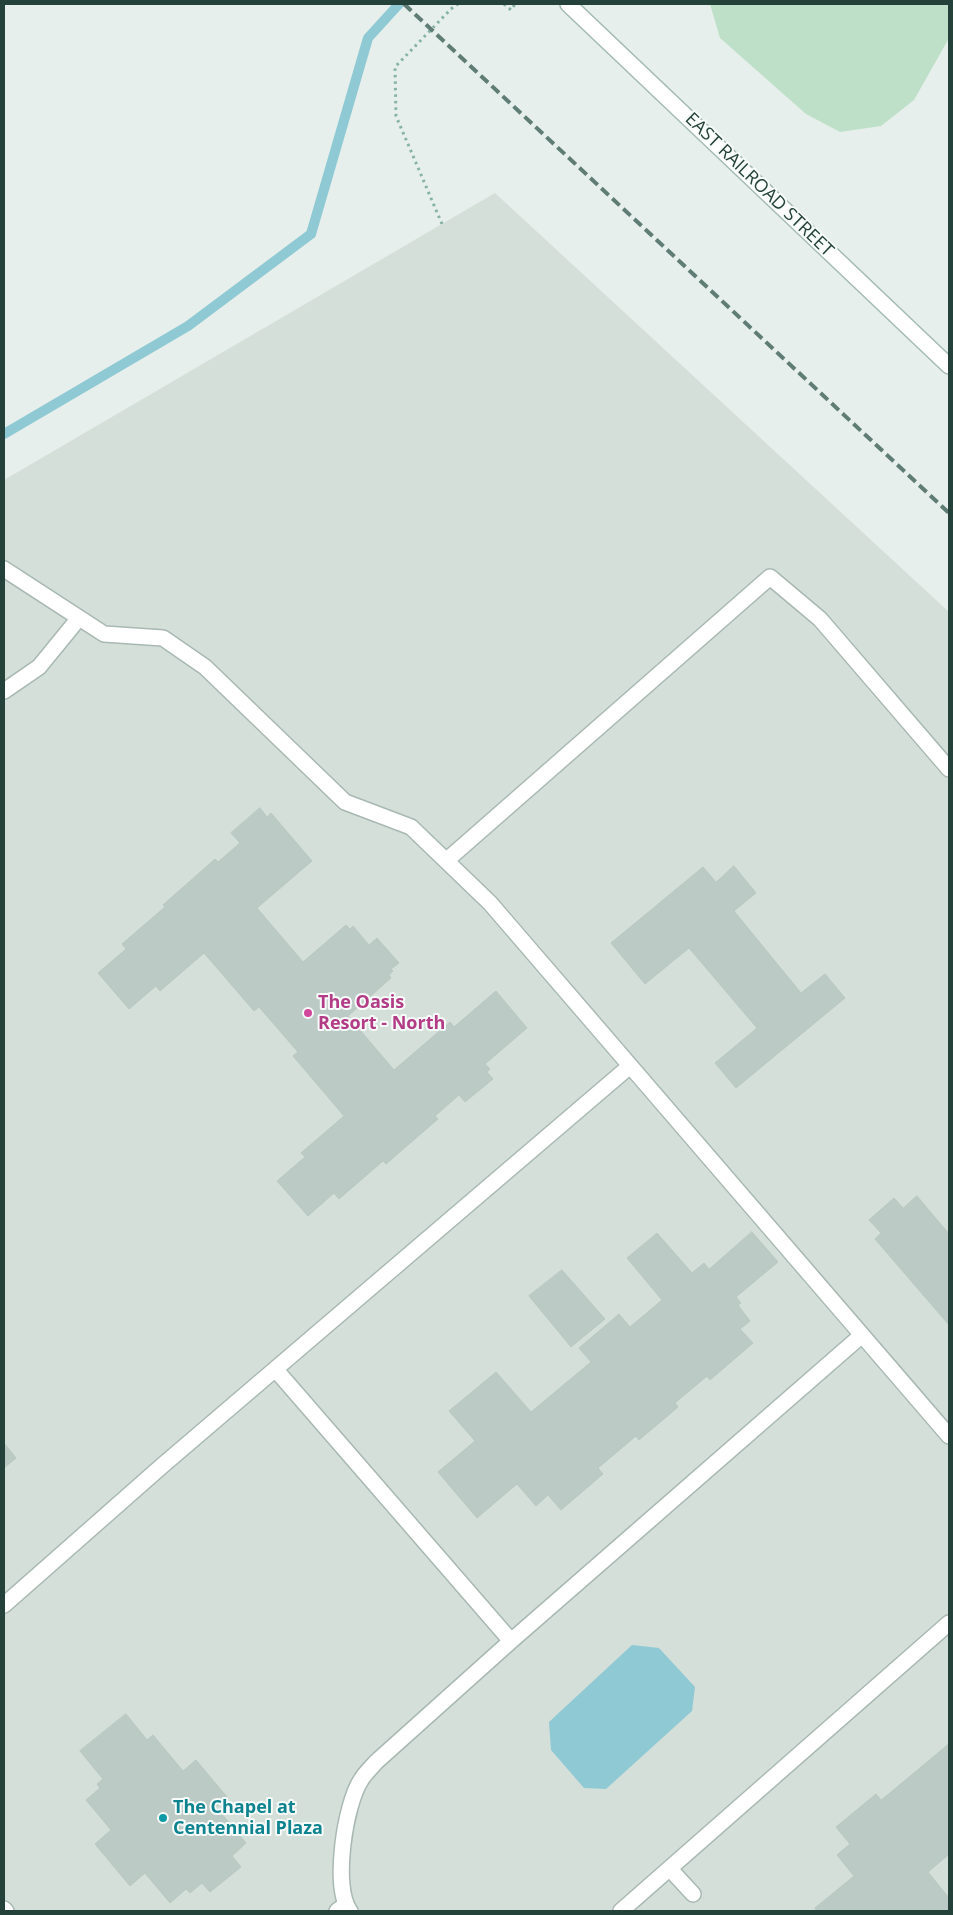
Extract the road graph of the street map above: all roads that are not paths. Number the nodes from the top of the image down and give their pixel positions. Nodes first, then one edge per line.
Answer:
1 (568, 4) edge
2 (949, 366) edge
3 (4, 569) edge
4 (79, 618) junction
5 (4, 691) edge
6 (949, 769) edge
7 (447, 860) junction
8 (630, 1066) junction
9 (862, 1334) junction
10 (276, 1370) junction
11 (949, 1436) edge
12 (4, 1605) edge
13 (949, 1622) edge
14 (511, 1641) junction
15 (670, 1869) junction
16 (692, 1894) dead end
17 (344, 1909) edge
18 (621, 1911) edge

1 - 2 street, EAST RAILROAD STREET
3 - 4 street
4 - 5 street
4 - 7 street
6 - 7 street
7 - 8 street
8 - 9 street
8 - 10 street
9 - 11 street
9 - 14 street
10 - 12 street
10 - 14 street
13 - 15 street
14 - 17 street
15 - 16 street
15 - 18 street

